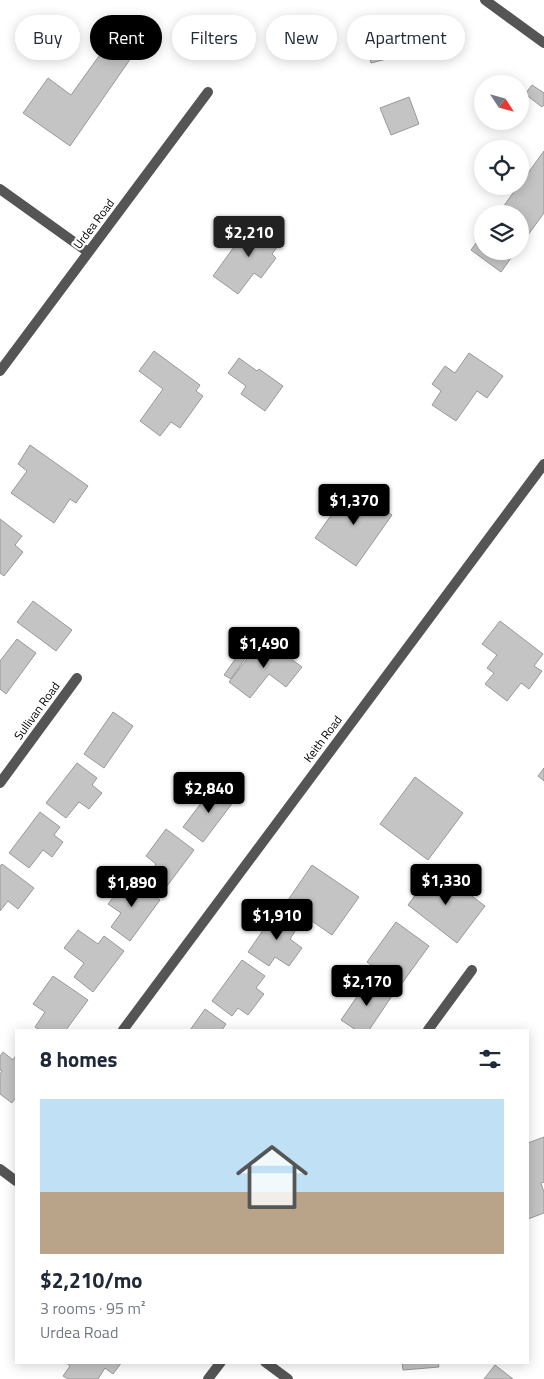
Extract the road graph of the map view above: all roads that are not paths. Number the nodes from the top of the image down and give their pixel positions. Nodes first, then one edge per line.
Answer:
1 (485, 0) edge
2 (544, 43) edge
3 (208, 92) dead end
4 (0, 189) edge
5 (88, 252) junction
6 (0, 371) edge
7 (544, 464) edge
8 (77, 678) dead end
9 (0, 783) edge
10 (472, 970) dead end
11 (124, 1029) edge
12 (429, 1029) edge
13 (0, 1169) edge
14 (15, 1178) edge
15 (219, 1364) edge
16 (268, 1364) edge
17 (208, 1379) edge
18 (288, 1379) edge

1 - 2 street
3 - 5 street, Urdea Road
4 - 5 street
5 - 6 street, Urdea Road
7 - 11 street, Keith Road
8 - 9 street, Sullivan Road
10 - 12 street
13 - 14 street
15 - 17 street
16 - 18 street

